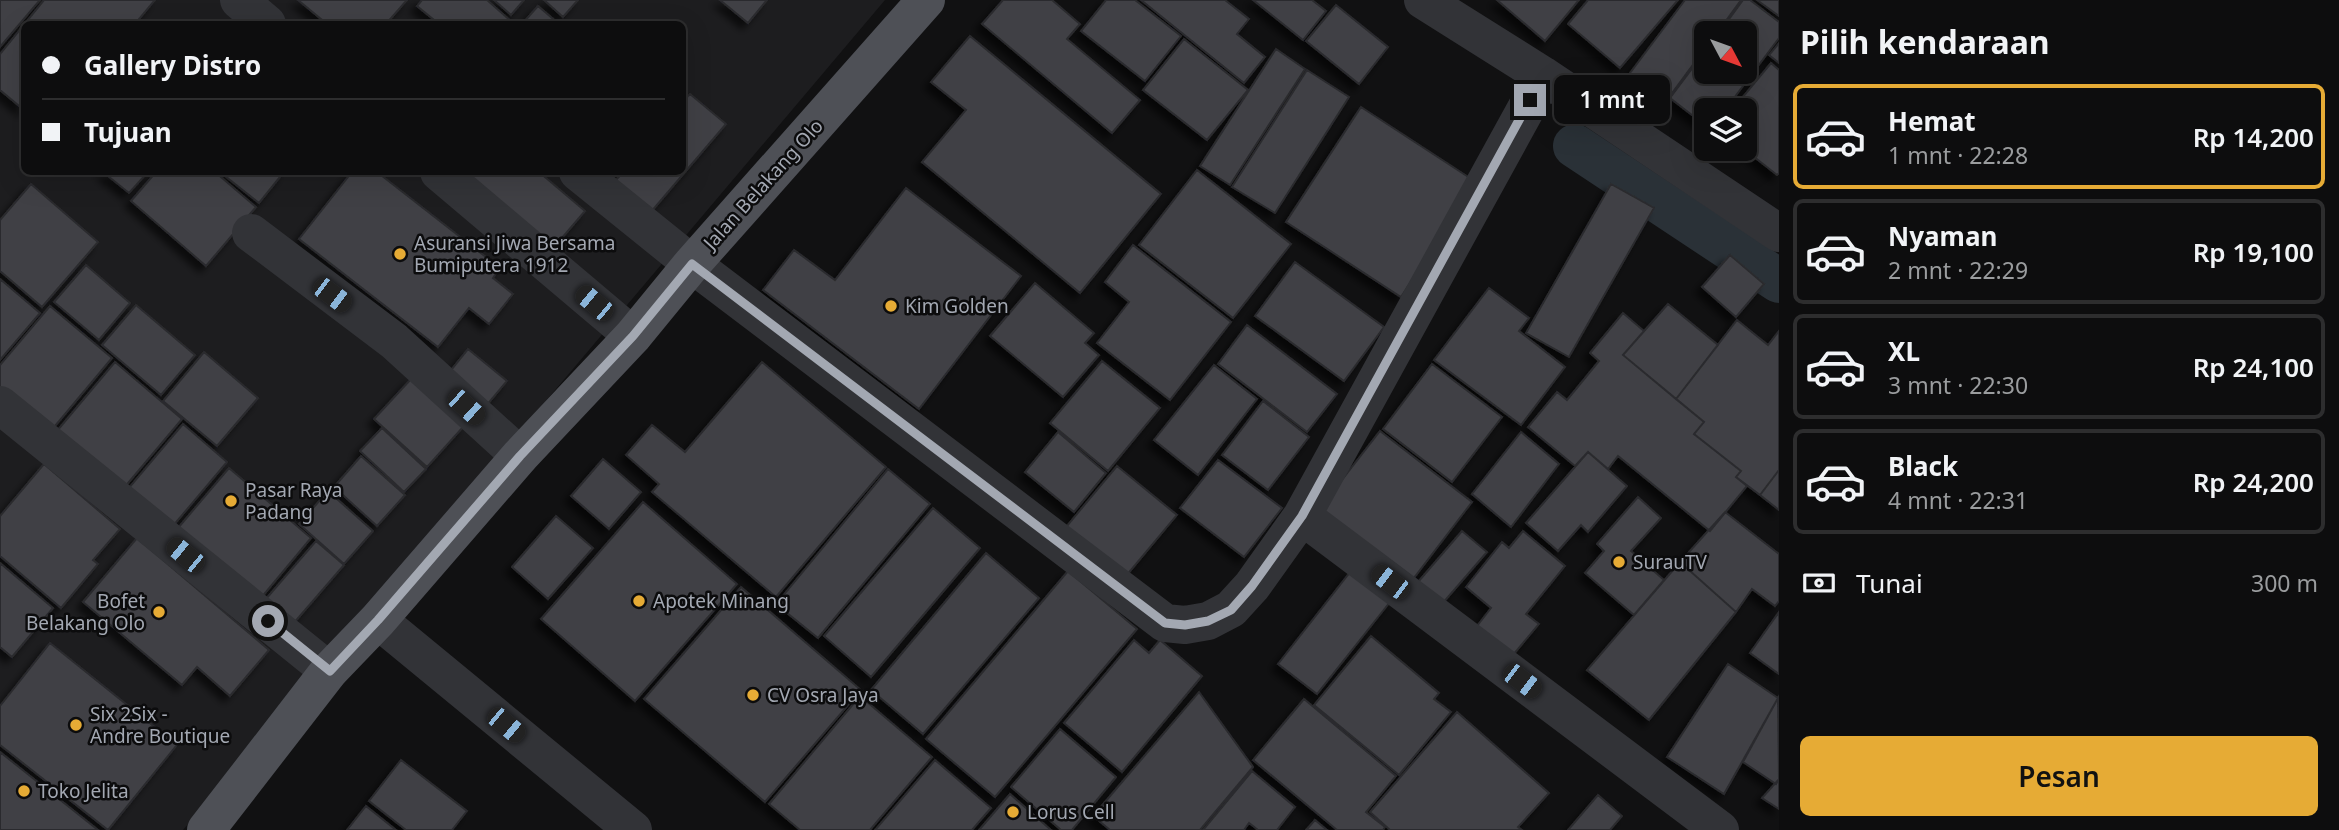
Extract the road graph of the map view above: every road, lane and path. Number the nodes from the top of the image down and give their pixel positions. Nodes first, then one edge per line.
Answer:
1 (239, 0) edge
2 (926, 0) edge
3 (1423, 0) edge
4 (264, 21) edge
5 (1544, 76) junction
6 (443, 175) edge
7 (582, 175) edge
8 (1776, 226) edge
9 (251, 233) dead end
10 (692, 264) junction
11 (633, 336) junction
12 (0, 405) edge
13 (520, 456) junction
14 (1302, 516) junction
15 (378, 620) junction
16 (330, 671) junction
17 (206, 830) edge
18 (633, 830) edge
19 (1720, 830) edge

1 - 4 street
2 - 10 main road, Jalan Belakang Olo
3 - 5 street
5 - 8 street
5 - 14 street
6 - 11 street
7 - 10 street
9 - 13 street
10 - 11 main road, Jalan Belakang Olo
10 - 14 street
11 - 13 main road, Jalan Belakang Olo
12 - 16 street
13 - 15 main road, Jalan Belakang Olo
14 - 19 street
15 - 16 main road, Jalan Belakang Olo
15 - 18 street
16 - 17 main road, Jalan Belakang Olo

